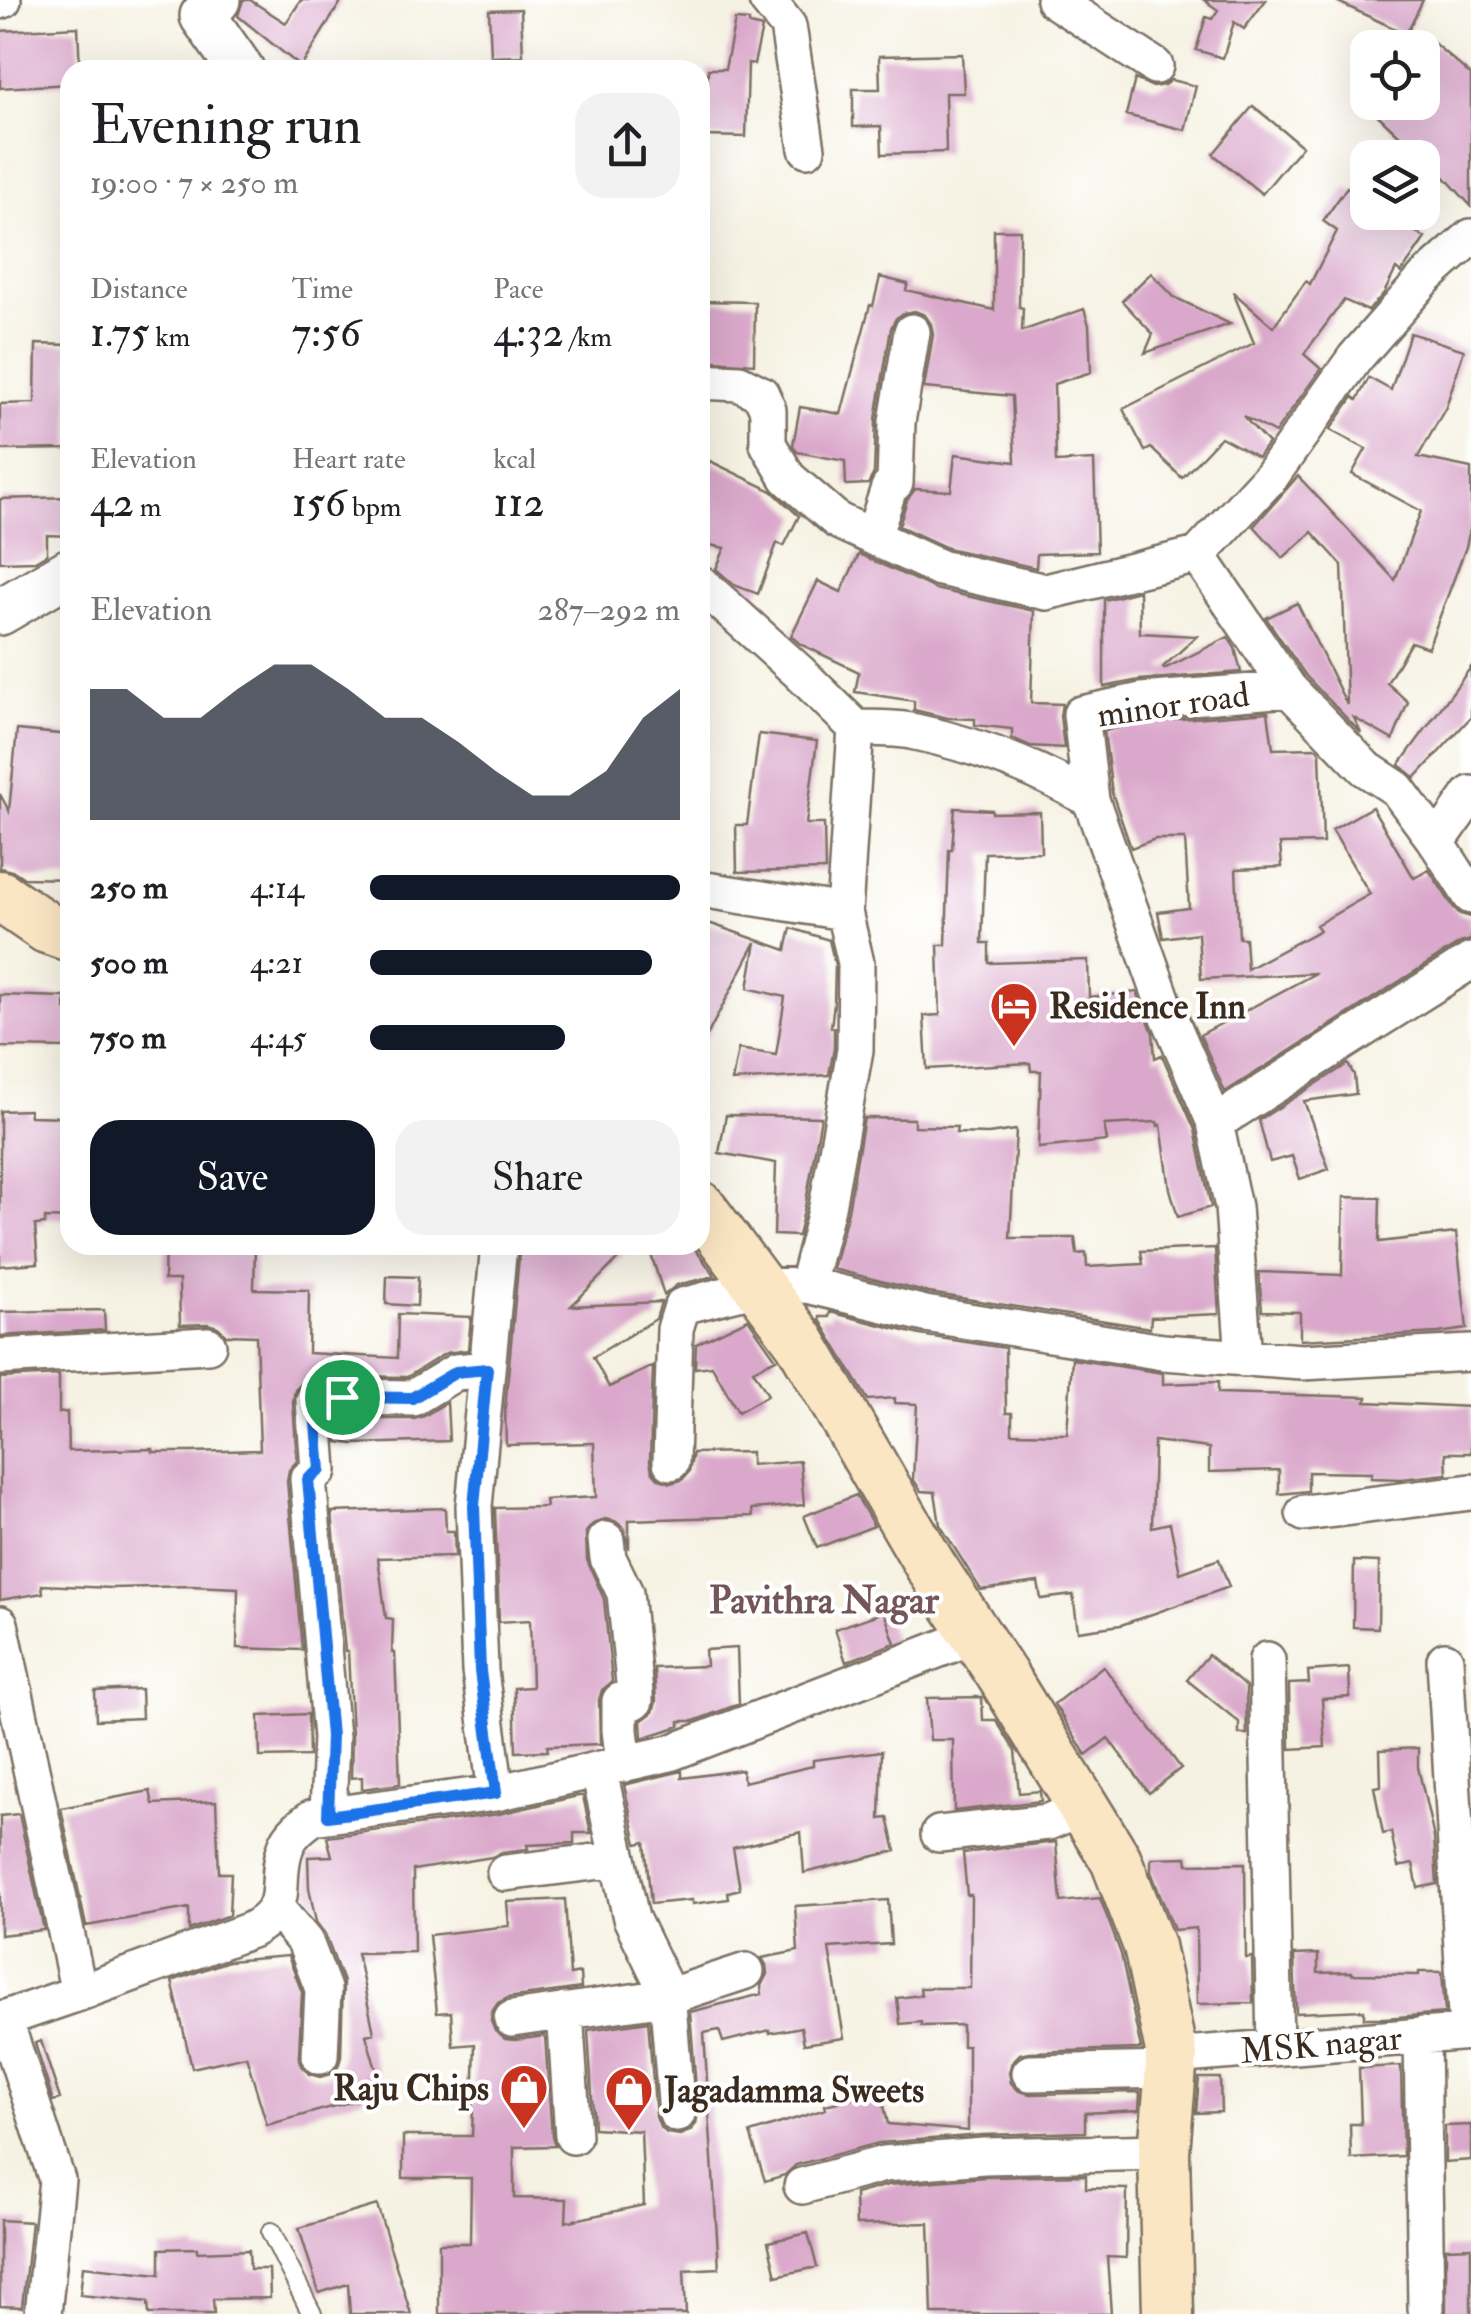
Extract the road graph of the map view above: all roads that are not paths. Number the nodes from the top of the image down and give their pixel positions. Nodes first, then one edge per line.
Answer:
1 (767, 0) edge
2 (1054, 0) edge
3 (200, 5) edge
4 (235, 60) edge
5 (1155, 66) dead end
6 (807, 149) dead end
7 (1471, 237) edge
8 (912, 332) dead end
9 (710, 382) edge
10 (872, 537) junction
11 (1198, 554) junction
12 (60, 577) edge
13 (710, 592) edge
14 (0, 612) edge
15 (1289, 689) junction
16 (856, 728) junction
17 (1471, 794) edge
18 (1091, 800) junction
19 (1437, 843) junction
20 (710, 891) edge
21 (0, 896) edge
22 (1471, 896) edge
23 (844, 912) junction
24 (60, 933) edge
25 (1471, 961) edge
26 (1215, 1122) junction
27 (710, 1221) edge
28 (497, 1255) edge
29 (807, 1285) junction
30 (758, 1287) junction
31 (208, 1345) dead end
32 (1471, 1353) edge
33 (0, 1357) edge
34 (1244, 1359) junction
35 (487, 1369) junction
36 (671, 1462) dead end
37 (1471, 1492) edge
38 (1304, 1513) dead end
39 (606, 1540) dead end
40 (976, 1636) junction
41 (2, 1643) edge
42 (1267, 1660) dead end
43 (1445, 1660) dead end
44 (611, 1767) junction
45 (496, 1793) junction
46 (1084, 1807) junction
47 (328, 1816) junction
48 (939, 1834) dead end
49 (618, 1859) junction
50 (504, 1873) dead end
51 (276, 1908) junction
52 (746, 1970) dead end
53 (79, 1993) junction
54 (667, 1997) junction
55 (565, 2011) junction
56 (2, 2019) edge
57 (512, 2019) dead end
58 (1469, 2032) edge
59 (1422, 2036) junction
60 (1275, 2047) junction
61 (320, 2056) dead end
62 (1171, 2063) junction
63 (1030, 2073) dead end
64 (677, 2114) dead end
65 (573, 2136) dead end
66 (1164, 2152) junction
67 (802, 2186) dead end
68 (271, 2232) dead end
69 (1426, 2308) dead end
70 (43, 2314) edge
71 (312, 2314) edge
72 (1168, 2314) edge

1 - 6 street
2 - 5 street
3 - 4 street
7 - 11 street
8 - 10 street
9 - 10 street
10 - 11 street
11 - 15 street
12 - 14 street
13 - 16 street
15 - 18 street, minor road
15 - 19 street
16 - 18 street
16 - 23 street
17 - 19 street
18 - 26 street
19 - 22 street
20 - 23 street
21 - 24 main road
23 - 29 street
25 - 26 street
26 - 34 street
27 - 30 main road
28 - 35 street
29 - 30 street
29 - 34 street
30 - 36 street
30 - 40 main road
31 - 33 street
32 - 34 street
35 - 45 street
35 - 47 street
37 - 38 street
39 - 44 street
40 - 44 street
40 - 46 main road
41 - 53 street
42 - 60 street
43 - 58 street
44 - 45 street
44 - 49 street
45 - 47 street
46 - 48 street
46 - 62 main road
47 - 51 street
49 - 50 street
49 - 54 street
51 - 53 street
51 - 61 street
52 - 54 street
53 - 56 street
54 - 55 street
54 - 64 street
55 - 57 street
55 - 65 street
56 - 70 street
58 - 59 street, MSK nagar
59 - 60 street, MSK nagar
59 - 69 street
60 - 62 street, MSK nagar
62 - 63 street, MSK nagar
62 - 66 main road
66 - 67 street
66 - 72 main road
68 - 71 lane

